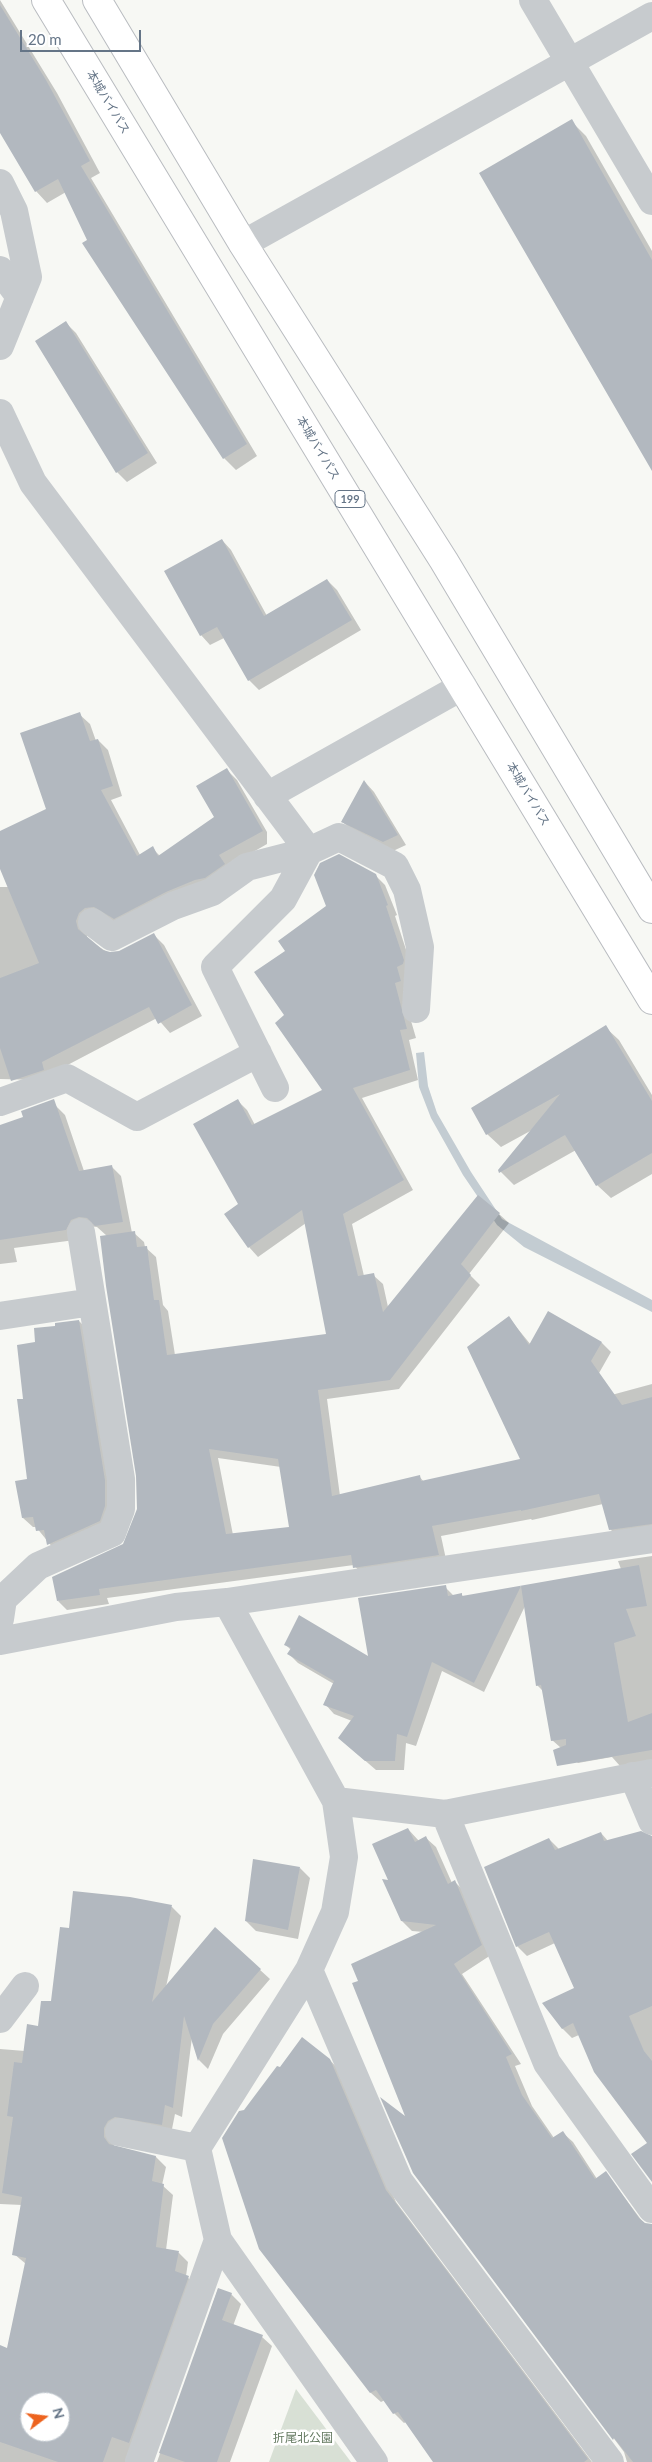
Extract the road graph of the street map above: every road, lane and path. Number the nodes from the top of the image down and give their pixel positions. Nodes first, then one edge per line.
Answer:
1 (46, 0) edge
2 (97, 0) edge
3 (534, 0) edge
4 (652, 16) edge
5 (569, 61) junction
6 (0, 183) edge
7 (652, 201) edge
8 (242, 244) junction
9 (0, 270) edge
10 (20, 297) junction
11 (0, 346) edge
12 (0, 413) edge
13 (463, 686) junction
14 (267, 796) junction
15 (309, 850) junction
16 (652, 909) edge
17 (92, 922) dead end
18 (652, 1000) edge
19 (416, 1009) dead end
20 (258, 1053) junction
21 (275, 1088) dead end
22 (0, 1102) edge
23 (81, 1232) dead end
24 (92, 1302) junction
25 (0, 1316) edge
26 (652, 1539) edge
27 (227, 1602) junction
28 (0, 1619) edge
29 (0, 1641) edge
30 (642, 1774) edge
31 (336, 1801) junction
32 (445, 1814) junction
33 (652, 1821) edge
34 (309, 1970) junction
35 (25, 1986) dead end
36 (0, 2019) edge
37 (119, 2132) dead end
38 (197, 2148) junction
39 (652, 2209) edge
40 (218, 2240) junction
41 (139, 2462) edge
42 (374, 2462) edge
43 (610, 2462) edge

1 - 13 highway, 本城バイパス / 199
2 - 8 highway
3 - 5 street
4 - 5 street
5 - 7 street
5 - 8 street
6 - 10 street
8 - 16 highway
9 - 10 street
10 - 11 street
12 - 14 street
13 - 14 street
13 - 18 highway, 本城バイパス / 199
14 - 15 street
15 - 17 street
15 - 19 street
15 - 20 street
20 - 21 street
20 - 22 street
23 - 24 street
24 - 25 street
24 - 28 street
26 - 27 street
27 - 29 street
27 - 31 street
30 - 32 street
30 - 33 street
31 - 32 street
31 - 34 street
32 - 39 street
34 - 38 street
34 - 43 street
35 - 36 street
37 - 38 street
38 - 40 street
40 - 41 street
40 - 42 street

